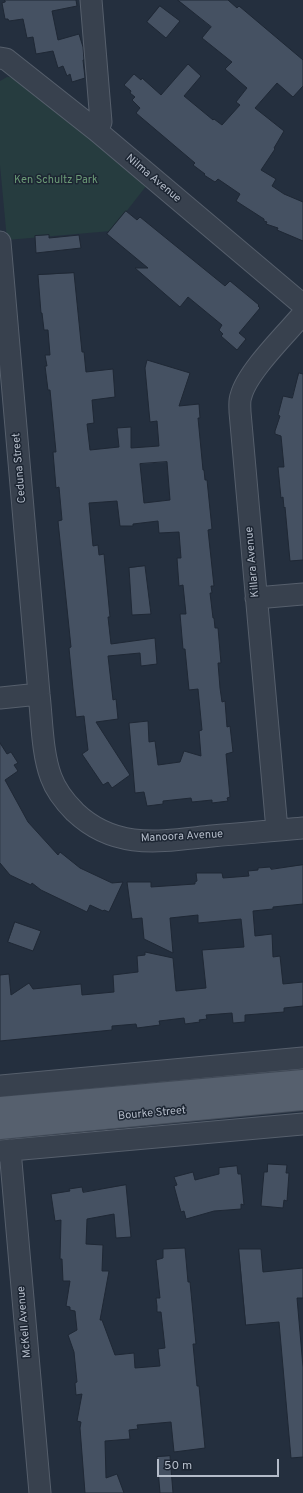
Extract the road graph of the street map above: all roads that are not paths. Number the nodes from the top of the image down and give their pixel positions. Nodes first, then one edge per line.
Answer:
1 (91, 0) edge
2 (0, 58) edge
3 (97, 131) junction
4 (0, 242) edge
5 (303, 305) edge
6 (303, 314) edge
7 (303, 594) edge
8 (256, 598) junction
9 (39, 694) junction
10 (0, 698) edge
11 (303, 828) edge
12 (277, 830) junction
13 (303, 1058) edge
14 (303, 1081) edge
15 (0, 1086) edge
16 (303, 1099) edge
17 (0, 1108) edge
18 (303, 1124) edge
19 (0, 1128) edge
20 (5, 1151) edge
21 (40, 1493) edge

1 - 3 street
2 - 3 street, Nilma Avenue
3 - 5 street, Nilma Avenue
4 - 9 street, Ceduna Street
6 - 8 street, Killara Avenue
7 - 8 street
8 - 12 street, Killara Avenue
9 - 10 street
9 - 12 street, Manoora Avenue
11 - 12 street, Manoora Avenue
13 - 15 street
14 - 17 main road, Bourke Street
16 - 19 main road, Bourke Street
18 - 20 street
20 - 21 street, McKell Avenue

